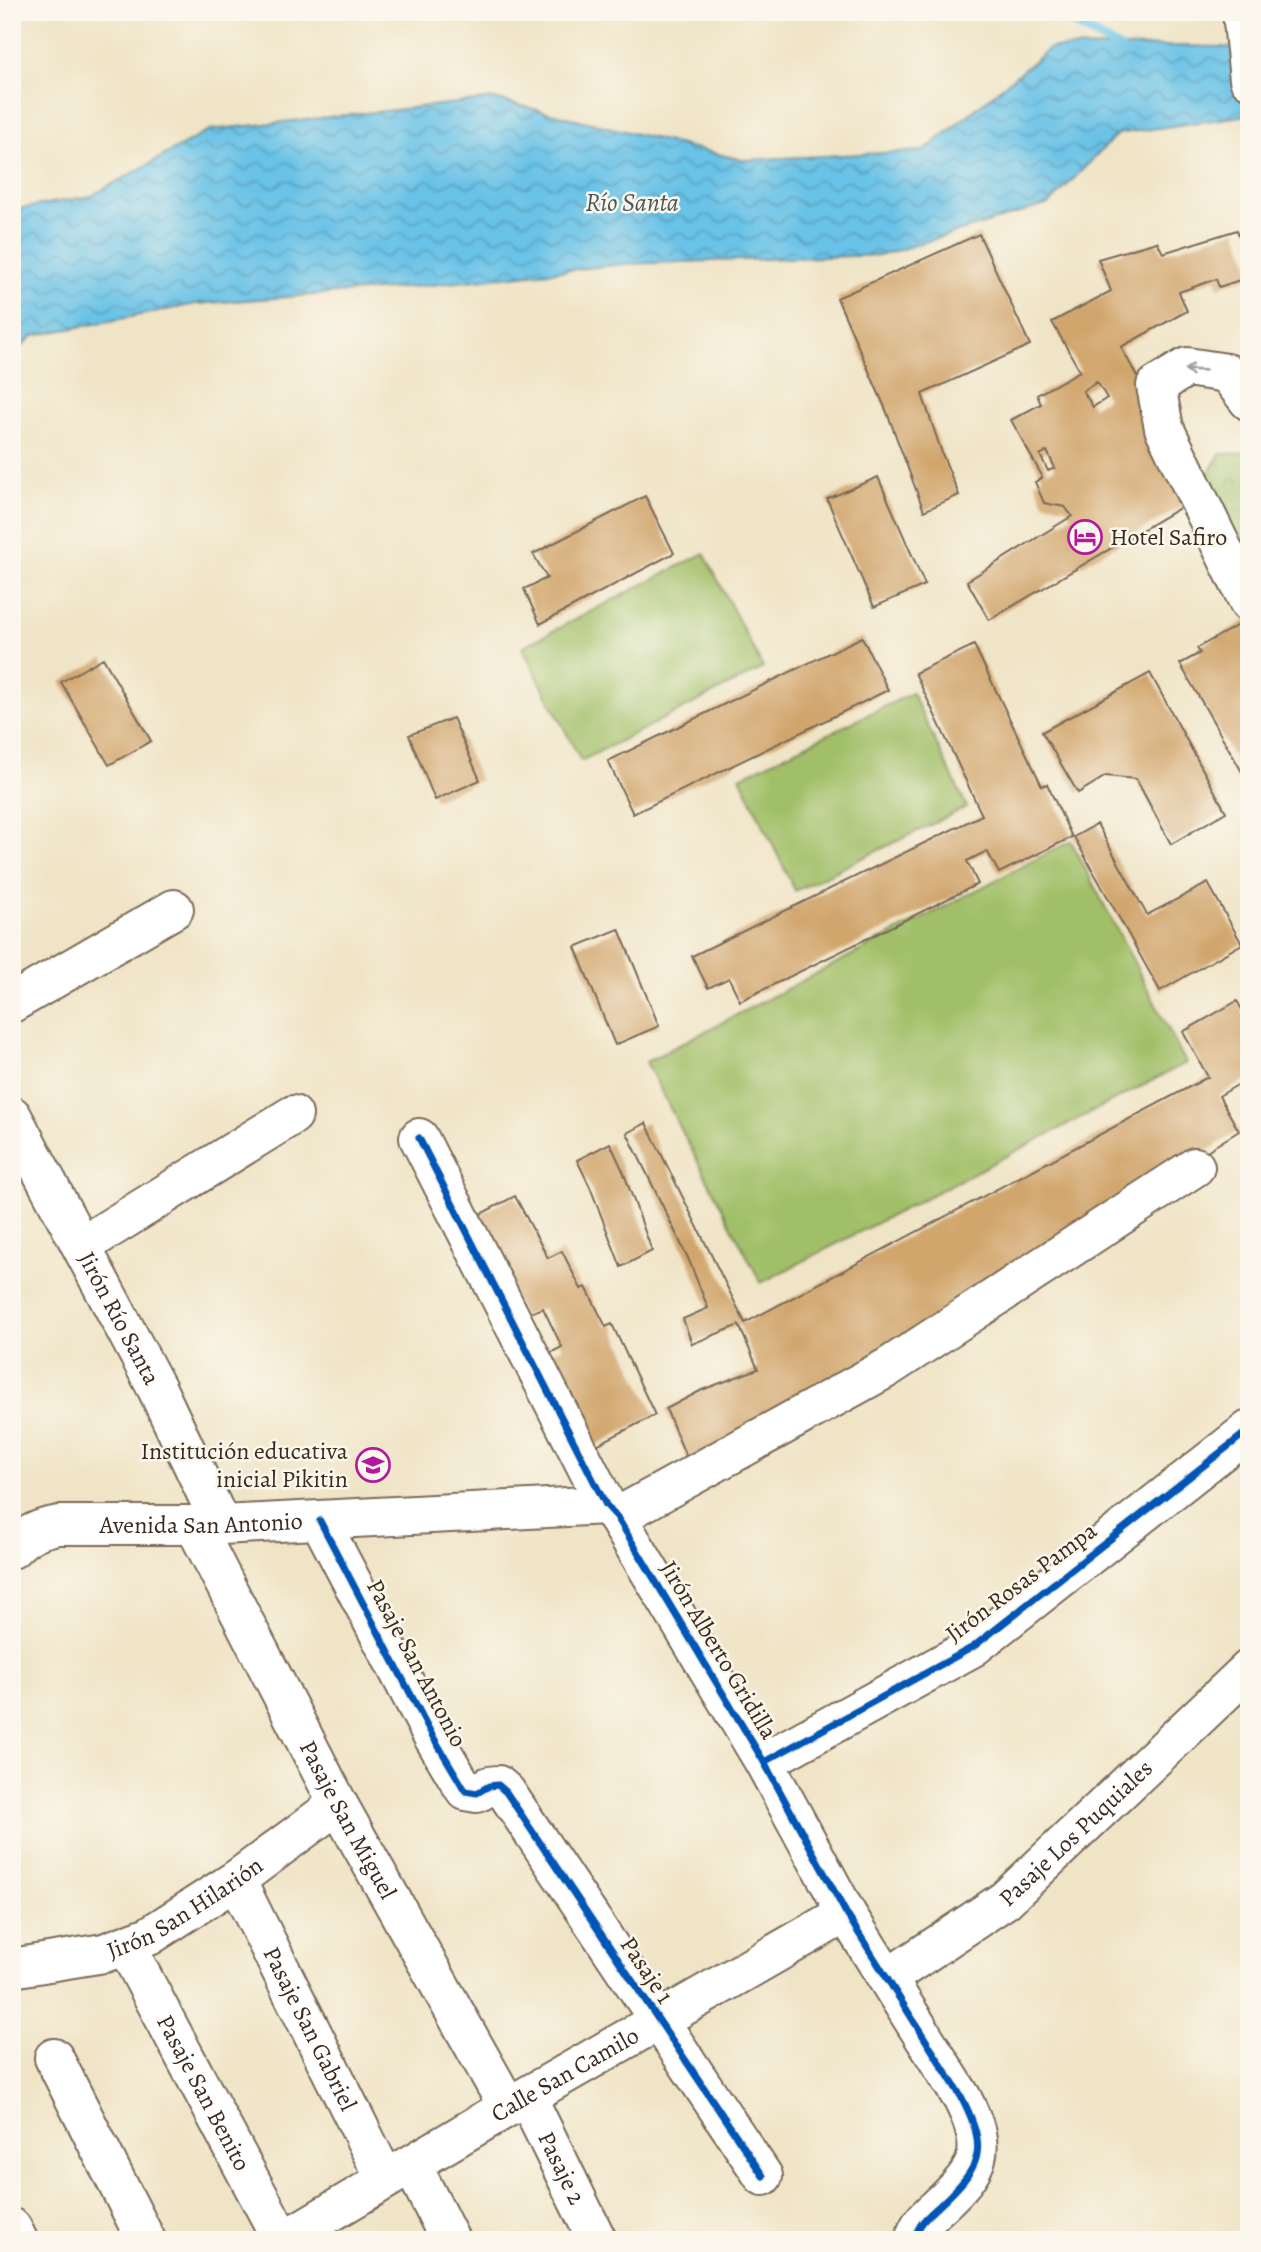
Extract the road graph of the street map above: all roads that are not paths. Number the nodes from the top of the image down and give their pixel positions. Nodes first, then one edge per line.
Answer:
1 (1242, 12) edge
2 (1249, 79) edge
3 (1249, 401) edge
4 (1249, 603) edge
5 (174, 909) dead end
6 (12, 1003) edge
7 (293, 1115) dead end
8 (12, 1116) edge
9 (419, 1138) dead end
10 (1195, 1167) dead end
11 (83, 1245) junction
12 (1249, 1430) edge
13 (612, 1511) junction
14 (320, 1521) junction
15 (208, 1526) junction
16 (14, 1543) edge
17 (1249, 1669) edge
18 (764, 1762) junction
19 (498, 1785) joint
20 (338, 1804) junction
21 (236, 1880) junction
22 (846, 1913) junction
23 (126, 1946) junction
24 (12, 1968) edge
25 (888, 1978) junction
26 (658, 2021) junction
27 (54, 2058) dead end
28 (517, 2102) junction
29 (398, 2172) junction
30 (763, 2176) dead end
31 (12, 2228) edge
32 (18, 2240) edge
33 (146, 2240) edge
34 (283, 2240) edge
35 (450, 2240) edge
36 (597, 2240) edge
37 (914, 2240) edge

1 - 2 street
3 -> 4 street
5 - 6 street
7 - 11 street
8 - 11 street, Jirón Río Santa
9 - 13 street, Jirón Alberto Gridilla
10 - 13 street
11 - 15 street, Jirón Río Santa
12 - 18 street, Jirón Rosas Pampa
13 - 14 street, Avenida San Antonio
13 - 18 street, Jirón Alberto Gridilla
14 - 15 street, Avenida San Antonio
14 - 19 street, Pasaje San Antonio
15 - 16 street, Avenida San Antonio
15 - 20 street, Pasaje San Miguel
17 - 25 street, Pasaje Los Puquiales
18 - 22 street, Jirón Alberto Gridilla
19 - 26 street, Pasaje 1
20 - 21 street, Jirón San Hilarión
20 - 28 street, Pasaje San Miguel
21 - 23 street, Jirón San Hilarión
21 - 29 street, Pasaje San Gabriel
22 - 25 street, Jirón Alberto Gridilla
22 - 26 street, Calle San Camilo
23 - 24 street, Jirón San Hilarión
23 - 34 street, Pasaje San Benito
25 - 37 street, Jirón Alberto Gridilla
26 - 28 street, Calle San Camilo
26 - 30 street, Pasaje 1
27 - 33 street
28 - 29 street, Calle San Camilo
28 - 36 street, Pasaje 2
29 - 34 street, Calle San Camilo
29 - 35 street, Pasaje San Gabriel
31 - 32 street

